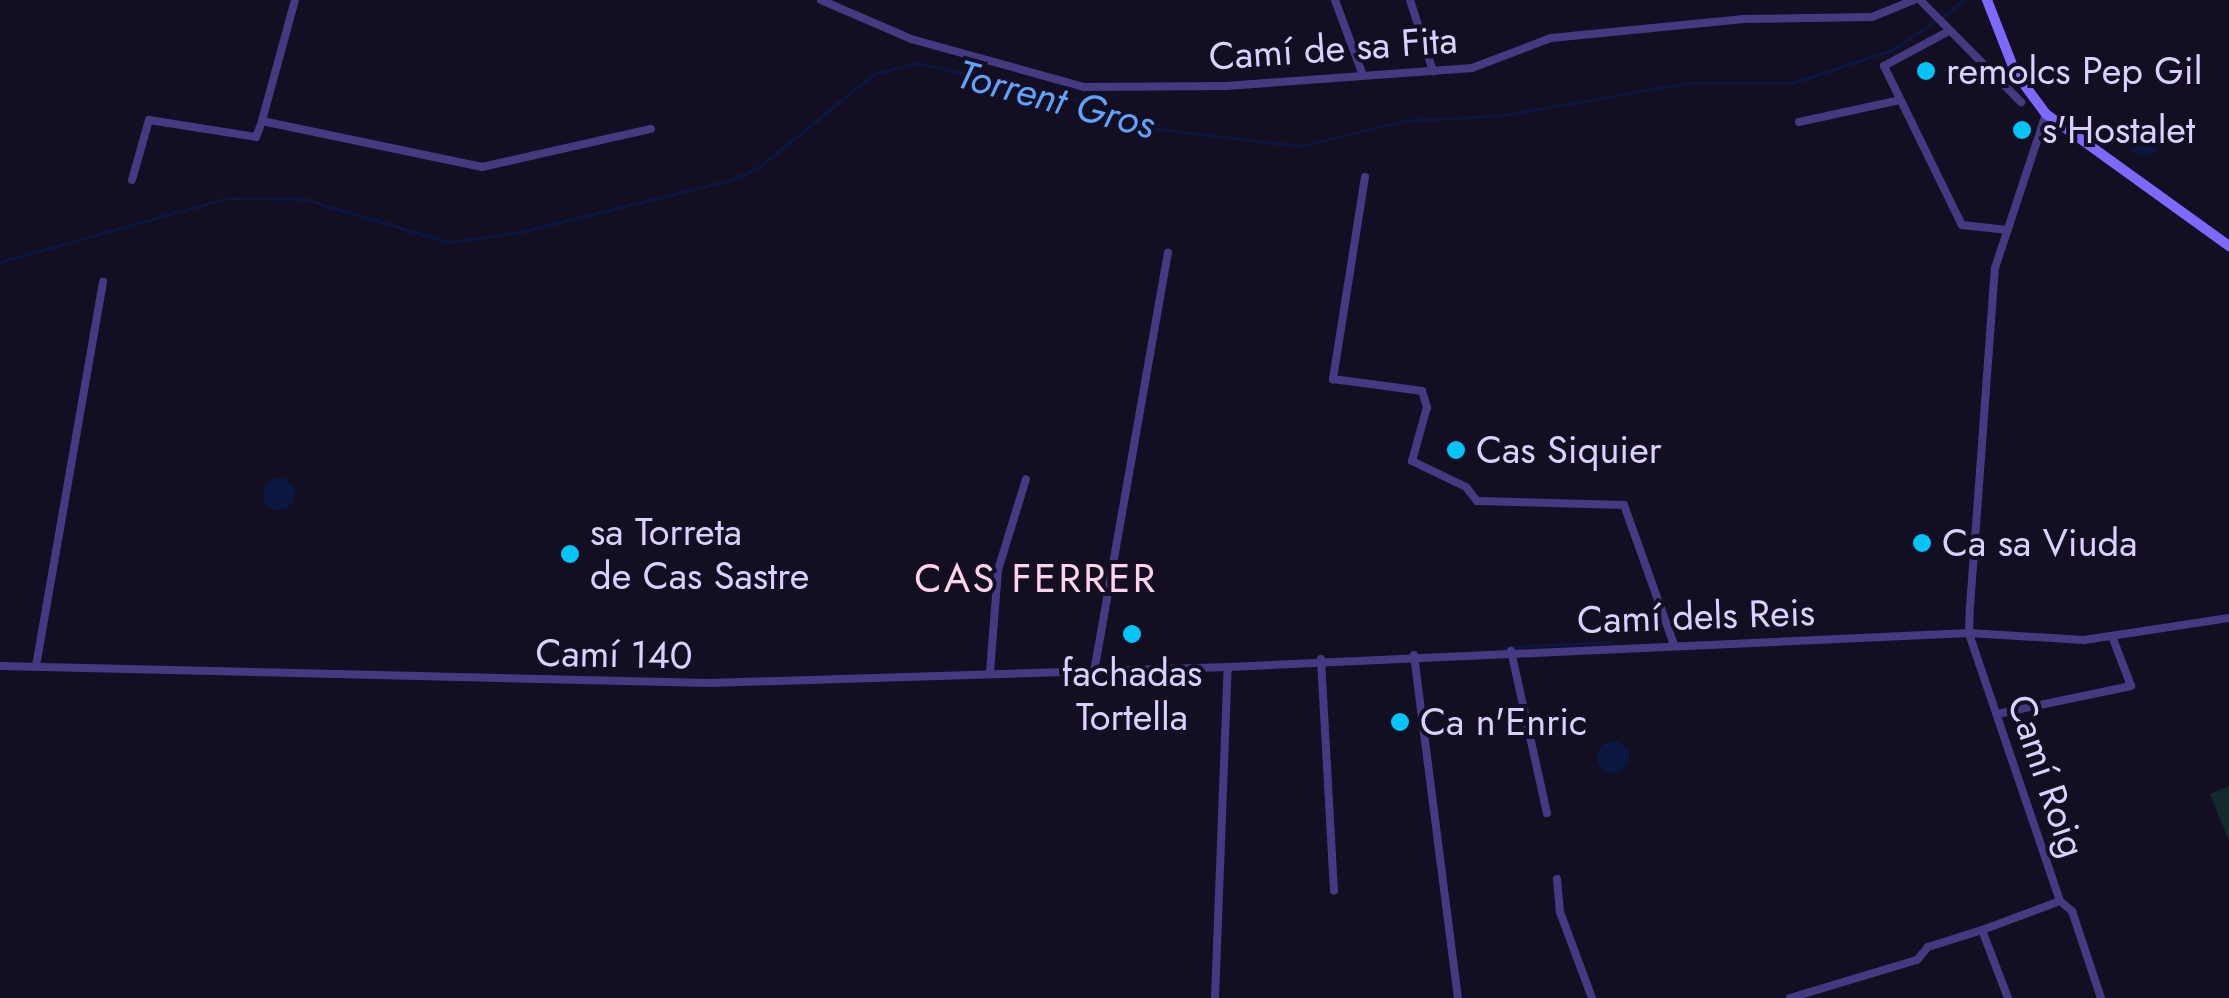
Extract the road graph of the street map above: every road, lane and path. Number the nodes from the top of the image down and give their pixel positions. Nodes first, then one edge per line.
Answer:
1 (295, 0) edge
2 (822, 0) edge
3 (1335, 0) edge
4 (1410, 0) edge
5 (1917, 0) edge
6 (1988, 4) edge
7 (1949, 32) junction
8 (1433, 70) junction
9 (1362, 73) junction
10 (1900, 100) junction
11 (2020, 102) dead end
12 (2046, 114) junction
13 (262, 121) junction
14 (1799, 122) dead end
15 (651, 129) dead end
16 (1365, 177) dead end
17 (132, 180) dead end
18 (2008, 230) junction
19 (2229, 246) edge
20 (1168, 252) dead end
21 (103, 282) dead end
22 (1026, 479) dead end
23 (2229, 618) edge
24 (1969, 633) junction
25 (2112, 636) junction
26 (1674, 644) junction
27 (1512, 651) junction
28 (1414, 655) junction
29 (1321, 658) junction
30 (0, 666) edge
31 (36, 666) junction
32 (1228, 668) junction
33 (990, 672) junction
34 (1094, 672) junction
35 (1997, 714) junction
36 (1547, 813) dead end
37 (1556, 880) dead end
38 (1334, 892) dead end
39 (2060, 901) junction
40 (1982, 930) junction
41 (1829, 988) junction
42 (1215, 998) edge
43 (1458, 998) edge
44 (1592, 998) edge
45 (1790, 998) edge
46 (1838, 998) edge
47 (2008, 998) edge
48 (2102, 998) edge

1 - 13 street
2 - 9 street, Camí de sa Fita
3 - 9 street
4 - 8 street
5 - 7 street
5 - 8 street, Camí de sa Fita
6 - 12 street
7 - 10 street
7 - 11 street
8 - 9 street, Camí de sa Fita
10 - 14 street
10 - 18 street
12 - 18 street
12 - 19 street
13 - 15 street
13 - 17 street
16 - 26 street
18 - 24 street
20 - 34 street
21 - 31 street
22 - 33 street
23 - 25 street, Camí dels Reis
24 - 25 street, Camí dels Reis
24 - 26 street, Camí dels Reis
24 - 35 street, Camí Roig
25 - 35 street
26 - 27 street, Camí dels Reis
27 - 28 street, Camí dels Reis
27 - 36 street
28 - 29 street, Camí dels Reis
28 - 43 street
29 - 32 street, Camí dels Reis
29 - 38 street
30 - 31 street, Camí 140
31 - 33 street, Camí 140
32 - 34 street, Camí 140
32 - 42 street
33 - 34 street, Camí 140
35 - 39 street, Camí Roig
37 - 44 street
39 - 40 street, Camí Roig
39 - 48 street
40 - 41 street, Camí Roig
40 - 47 street
41 - 45 street, Camí Roig
41 - 46 street

